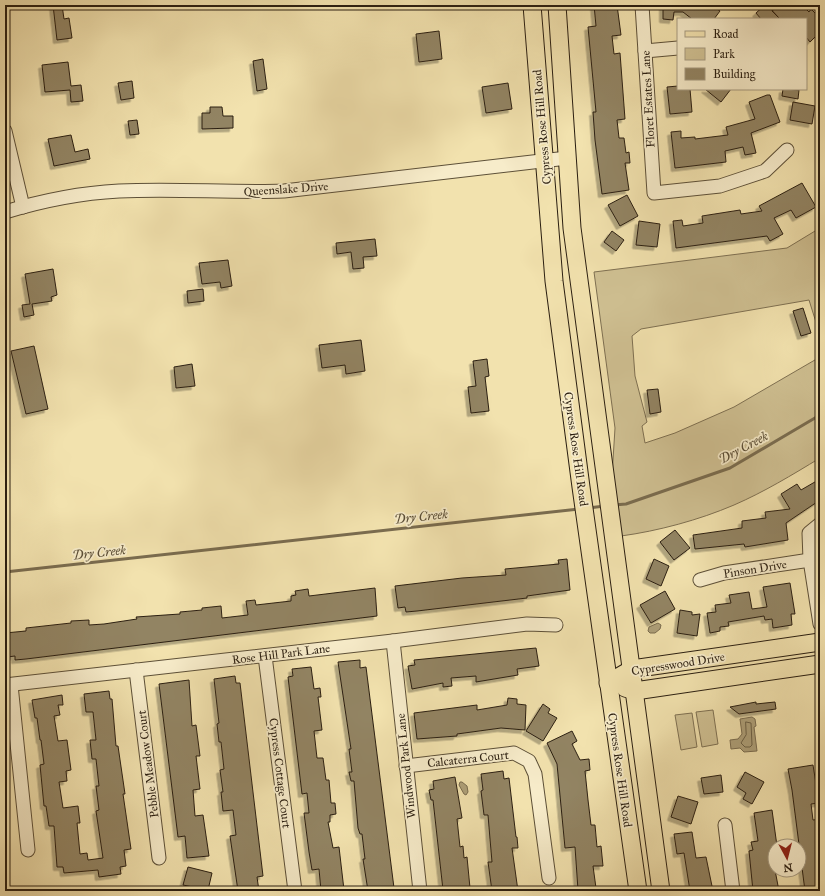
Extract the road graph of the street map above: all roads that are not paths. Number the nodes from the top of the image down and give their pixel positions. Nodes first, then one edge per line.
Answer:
1 (532, 5) edge
2 (557, 5) edge
3 (642, 5) edge
4 (677, 48) edge
5 (645, 51) junction
6 (5, 131) edge
7 (787, 150) dead end
8 (567, 158) junction
9 (545, 160) junction
10 (23, 207) junction
11 (5, 212) edge
12 (820, 524) edge
13 (810, 560) junction
14 (700, 580) dead end
15 (820, 624) edge
16 (556, 625) dead end
17 (393, 641) junction
18 (820, 642) edge
19 (265, 656) junction
20 (820, 664) edge
21 (632, 669) junction
22 (136, 670) junction
23 (608, 683) junction
24 (8, 685) edge
25 (635, 691) junction
26 (406, 766) junction
27 (725, 825) dead end
28 (28, 850) dead end
29 (159, 858) dead end
30 (549, 878) dead end
31 (295, 891) edge
32 (420, 891) edge
33 (638, 891) edge
34 (662, 891) edge
35 (734, 891) edge

1 - 9 main road, Cypress Rose Hill Road
2 - 8 main road, Cypress Rose Hill Road
3 - 5 street, Floret Estates Lane
4 - 5 street
5 - 7 street, Floret Estates Lane
6 - 10 street
8 - 9 street, Queenslake Drive
8 - 21 main road, Cypress Rose Hill Road
9 - 10 street, Queenslake Drive
9 - 23 main road, Cypress Rose Hill Road
10 - 11 street, Queenslake Drive
12 - 13 street
13 - 14 street, Pinson Drive
13 - 15 street
16 - 17 street, Rose Hill Park Lane
17 - 19 street, Rose Hill Park Lane
17 - 26 street, Windwood Park Lane
18 - 21 main road, Cypresswood Drive
19 - 22 street, Rose Hill Park Lane
19 - 31 street, Cypress Cottage Court
20 - 25 main road, Cypresswood Drive
21 - 23 main road, Cypresswood Drive
21 - 25 main road, Cypress Rose Hill Road
22 - 24 street, Rose Hill Park Lane
22 - 29 street, Pebble Meadow Court
23 - 25 main road, Cypresswood Drive
23 - 33 main road, Cypress Rose Hill Road
24 - 28 street
25 - 34 main road, Cypress Rose Hill Road
26 - 30 street, Calcaterra Court
26 - 32 street, Windwood Park Lane
27 - 35 street

